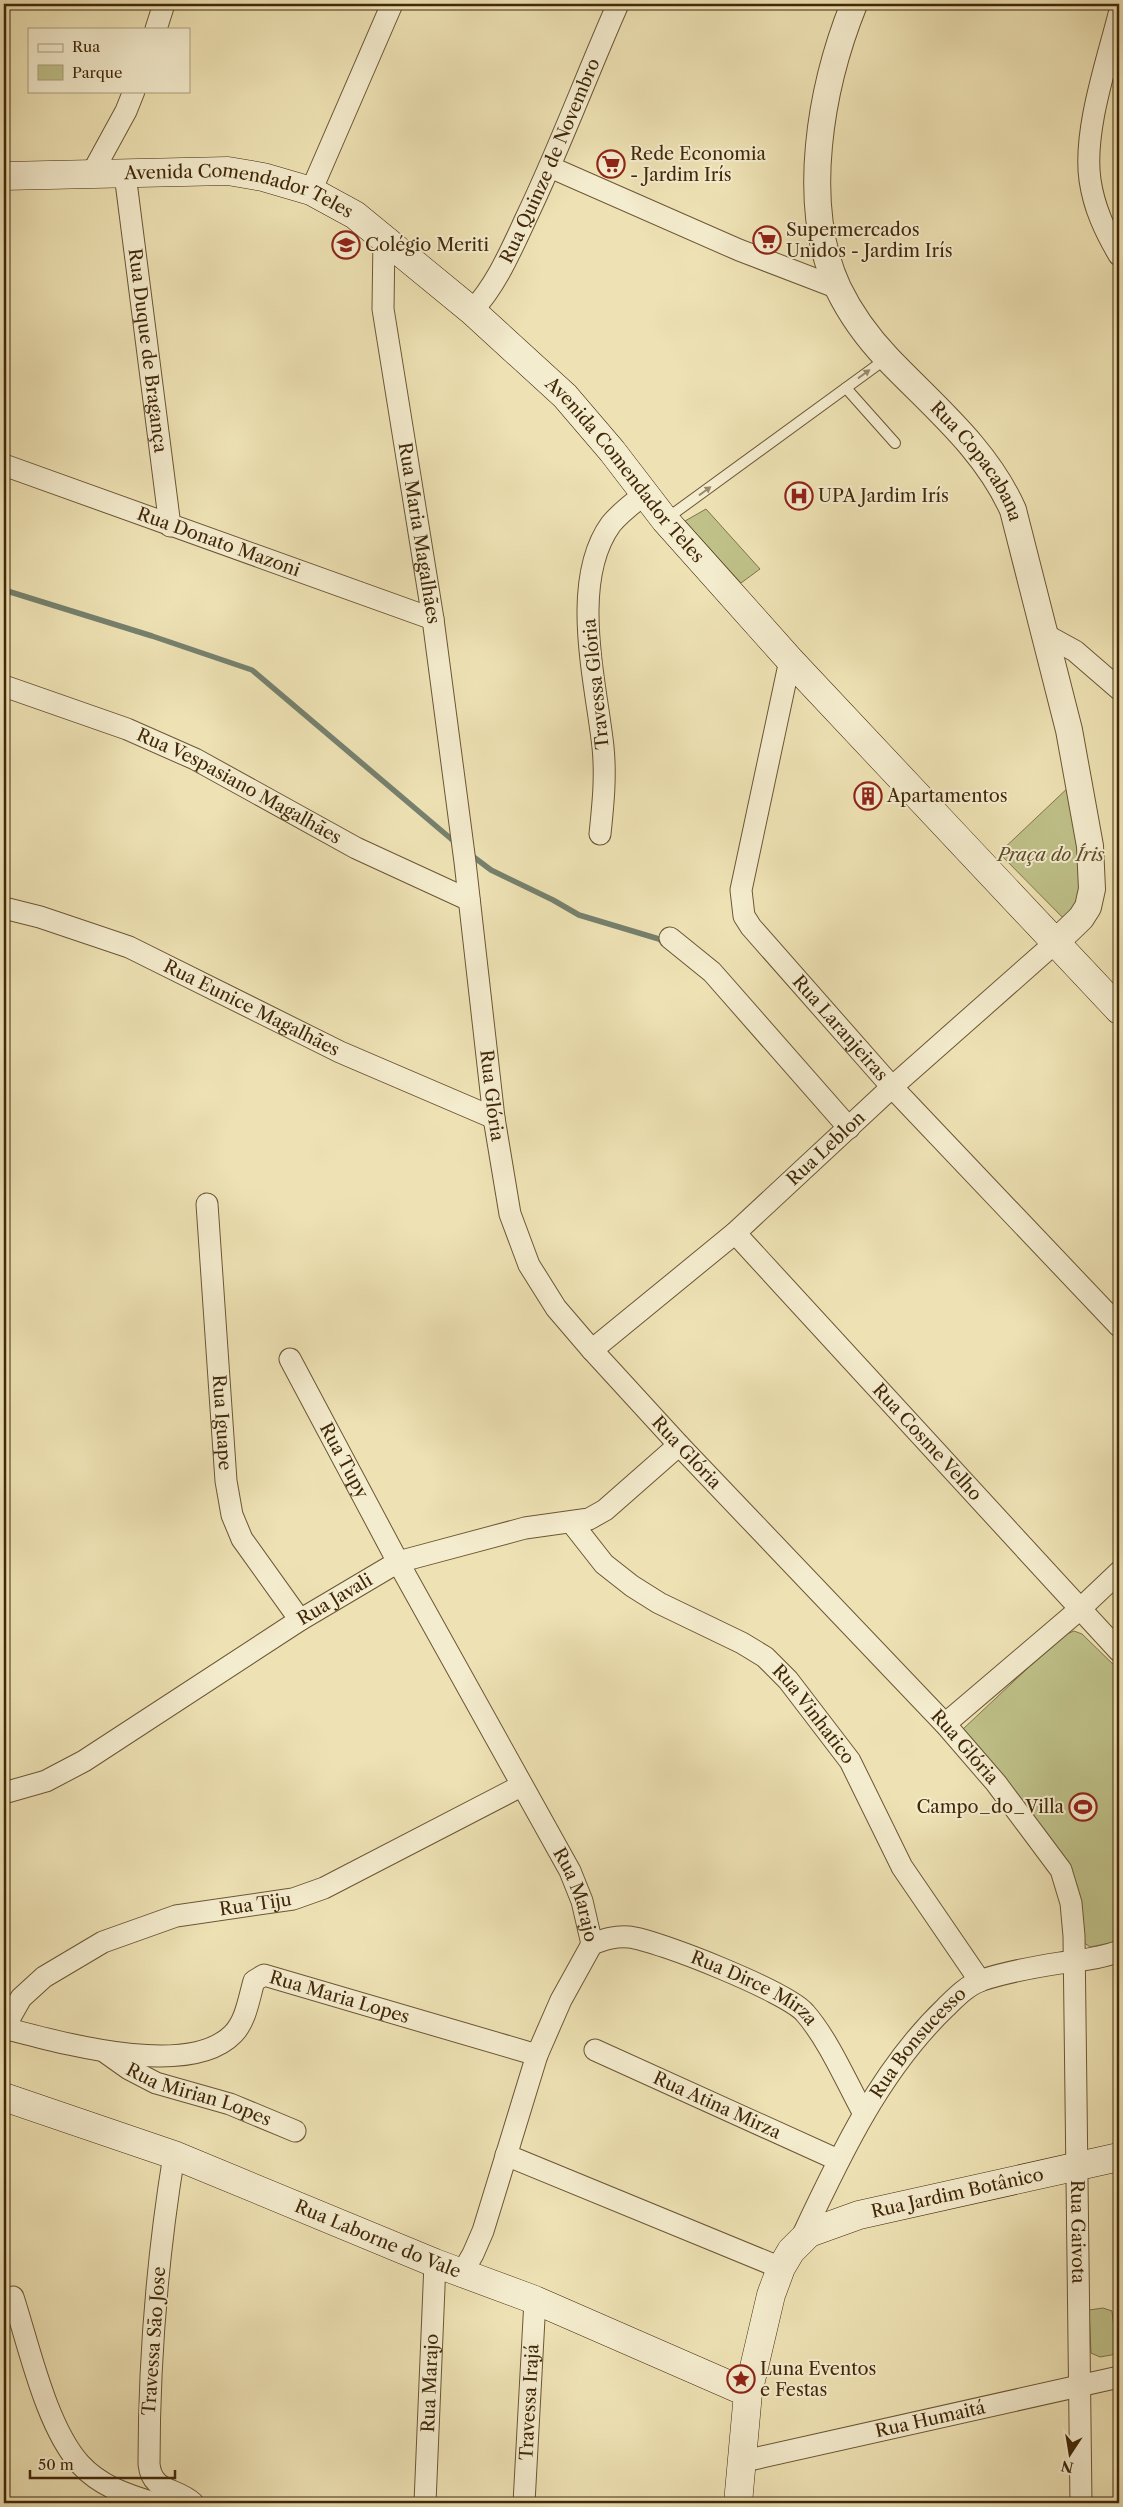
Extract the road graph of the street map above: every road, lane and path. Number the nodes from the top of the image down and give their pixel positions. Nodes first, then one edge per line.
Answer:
1 (164, 4) edge
2 (392, 4) edge
3 (618, 4) edge
4 (854, 4) edge
5 (1119, 14) edge
6 (156, 28) edge
7 (133, 92) edge
8 (550, 167) junction
9 (125, 174) junction
10 (91, 175) junction
11 (4, 176) edge
12 (311, 191) junction
13 (384, 238) junction
14 (1119, 255) edge
15 (838, 288) junction
16 (472, 311) junction
17 (887, 358) junction
18 (846, 388) junction
19 (895, 444) dead end
20 (4, 466) edge
21 (645, 494) junction
22 (666, 520) junction
23 (170, 526) junction
24 (433, 619) junction
25 (1044, 634) junction
26 (790, 660) junction
27 (4, 686) edge
28 (1119, 689) edge
29 (600, 834) dead end
30 (465, 862) joint
31 (469, 900) junction
32 (4, 908) edge
33 (670, 938) dead end
34 (1056, 942) junction
35 (1119, 1010) edge
36 (892, 1086) junction
37 (494, 1118) junction
38 (841, 1135) junction
39 (207, 1204) dead end
40 (734, 1233) junction
41 (1119, 1326) edge
42 (592, 1350) junction
43 (290, 1358) dead end
44 (678, 1445) junction
45 (571, 1522) junction
46 (398, 1562) junction
47 (1119, 1572) edge
48 (1080, 1609) junction
49 (300, 1620) junction
50 (1119, 1651) edge
51 (945, 1724) junction
52 (521, 1786) junction
53 (4, 1793) edge
54 (592, 1944) junction
55 (1119, 1951) edge
56 (1074, 1961) junction
57 (980, 1981) junction
58 (4, 2028) edge
59 (595, 2050) dead end
60 (106, 2052) junction
61 (537, 2055) junction
62 (4, 2097) edge
63 (864, 2114) junction
64 (295, 2131) dead end
65 (174, 2155) junction
66 (506, 2155) junction
67 (1119, 2157) edge
68 (838, 2160) junction
69 (1076, 2167) junction
70 (800, 2241) junction
71 (436, 2263) junction
72 (781, 2268) junction
73 (462, 2273) junction
74 (13, 2297) dead end
75 (535, 2300) junction
76 (1119, 2377) edge
77 (1078, 2385) junction
78 (748, 2393) junction
79 (740, 2462) junction
80 (154, 2503) edge
81 (193, 2503) edge
82 (425, 2503) edge
83 (524, 2503) edge
84 (738, 2503) edge
85 (1081, 2503) edge

1 - 6 street
2 - 12 street
3 - 8 street, Rua Quinze de Novembro
4 - 15 street, Rua Copacabana
5 - 14 street
7 - 10 street
8 - 15 street
8 - 16 street, Rua Quinze de Novembro
9 - 10 main road, Avenida Comendador Teles
9 - 12 main road, Avenida Comendador Teles
9 - 23 street, Rua Duque de Bragança
10 - 11 main road, Avenida Comendador Teles
12 - 13 main road, Avenida Comendador Teles
13 - 16 main road, Avenida Comendador Teles
13 - 24 street, Rua Maria Magalhães
15 - 17 street, Rua Copacabana
16 - 21 main road, Avenida Comendador Teles
18 -> 17 lane
17 - 25 street, Rua Copacabana
18 - 19 lane
22 -> 18 lane
20 - 23 street, Rua Donato Mazoni
21 - 22 main road, Avenida Comendador Teles
21 - 29 street, Travessa Glória
22 - 26 main road, Avenida Comendador Teles
23 - 24 street, Rua Donato Mazoni
24 - 30 street, Rua Maria Magalhães
25 - 28 street
25 - 34 street, Rua Copacabana
26 - 34 main road, Avenida Comendador Teles
26 - 36 street, Rua Laranjeiras
27 - 31 street, Rua Vespasiano Magalhães
30 - 31 street, Rua Glória
31 - 37 street, Rua Glória
32 - 37 street, Rua Eunice Magalhães
33 - 38 street
34 - 35 main road, Avenida Comendador Teles
34 - 36 street, Rua Leblon
36 - 38 street, Rua Leblon
36 - 41 street, Rua Laranjeiras
37 - 42 street, Rua Glória
38 - 40 street, Rua Leblon
39 - 49 street, Rua Iguape
40 - 42 street, Rua Leblon
40 - 48 street, Rua Cosme Velho
42 - 44 street, Rua Glória
43 - 46 street, Rua Tupy
44 - 45 street, Rua Javali
44 - 51 street, Rua Glória
45 - 46 street, Rua Javali
45 - 57 street, Rua Vinhatico
46 - 49 street, Rua Javali
46 - 52 street, Rua Marajo
47 - 48 street
48 - 50 street, Rua Cosme Velho
48 - 51 street
49 - 53 street, Rua Javali
51 - 56 street, Rua Glória
52 - 54 street, Rua Marajo
52 - 58 street, Rua Tiju
54 - 61 street, Rua Marajo
54 - 63 street, Rua Dirce Mirza
55 - 56 street, Rua Bonsucesso
56 - 57 street, Rua Bonsucesso
56 - 69 street, Rua Gaivota
57 - 63 street, Rua Bonsucesso
58 - 60 street, Rua Maria Lopes
59 - 68 street, Rua Atina Mirza
60 - 61 street, Rua Maria Lopes
60 - 64 street, Rua Mirian Lopes
61 - 66 street, Rua Marajo
62 - 65 main road, Rua Laborne do Vale
63 - 68 street, Rua Bonsucesso
65 - 71 main road, Rua Laborne do Vale
65 - 81 street, Travessa Sāo Jose
66 - 72 street
66 - 73 street, Rua Marajo
67 - 69 main road, Rua Jardim Botânico
68 - 70 street, Rua Bonsucesso
69 - 70 main road, Rua Jardim Botânico
69 - 77 street, Rua Gaivota
70 - 72 main road
71 - 73 main road, Rua Laborne do Vale
71 - 82 street, Rua Marajo
72 - 78 main road
73 - 75 main road, Rua Laborne do Vale
74 - 80 street
75 - 78 main road, Rua Laborne do Vale
75 - 83 street, Travessa Irajá
76 - 77 street, Rua Humaitá
77 - 79 street, Rua Humaitá
77 - 85 street, Rua Gaivota
78 - 79 main road
79 - 84 main road

